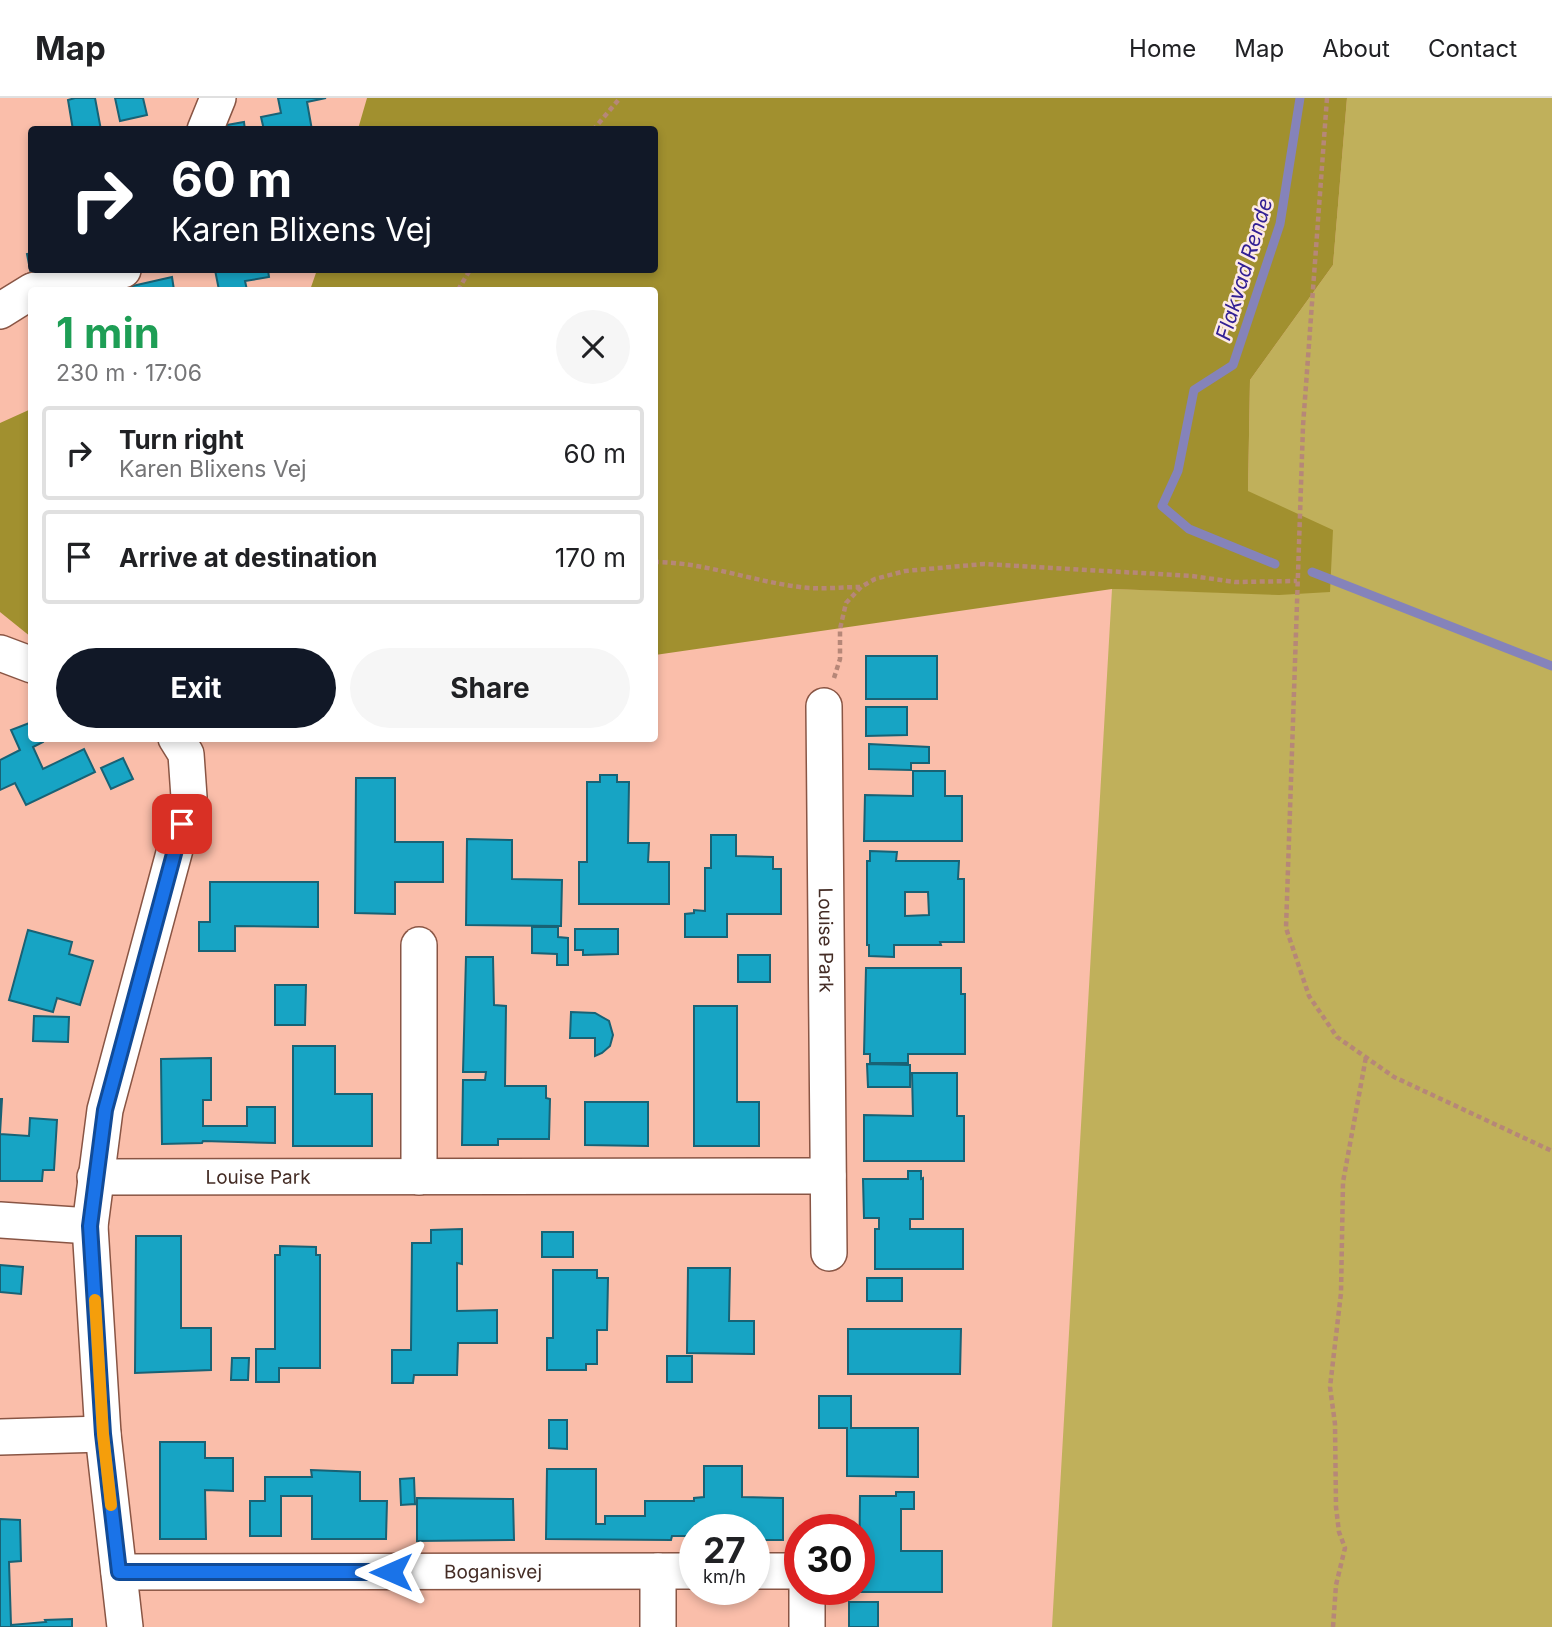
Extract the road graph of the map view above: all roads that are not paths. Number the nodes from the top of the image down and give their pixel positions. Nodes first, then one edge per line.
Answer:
1 (218, 98) edge
2 (207, 126) edge
3 (110, 273) edge
4 (50, 287) edge
5 (28, 294) edge
6 (0, 311) edge
7 (0, 653) edge
8 (28, 664) edge
9 (824, 706) road end
10 (178, 742) edge
11 (419, 945) dead end
12 (828, 1176) junction
13 (95, 1177) junction
14 (419, 1177) junction
15 (0, 1220) edge
16 (90, 1226) junction
17 (829, 1253) dead end
18 (103, 1434) junction
19 (0, 1437) edge
20 (657, 1571) junction
21 (679, 1571) edge
22 (119, 1572) junction
23 (807, 1605) edge
24 (125, 1627) edge
25 (658, 1627) edge
26 (807, 1627) edge

1 - 2 street
3 - 4 street
5 - 6 street
7 - 8 street
9 - 12 street, Louise Park
10 - 13 street
11 - 14 street
12 - 14 street, Louise Park
12 - 17 street, Louise Park
13 - 14 street, Louise Park
13 - 16 street
15 - 16 street
16 - 18 street
18 - 19 street
18 - 22 street
20 - 21 street, Boganisvej
20 - 22 street, Boganisvej
20 - 25 street
22 - 24 street
23 - 26 street

